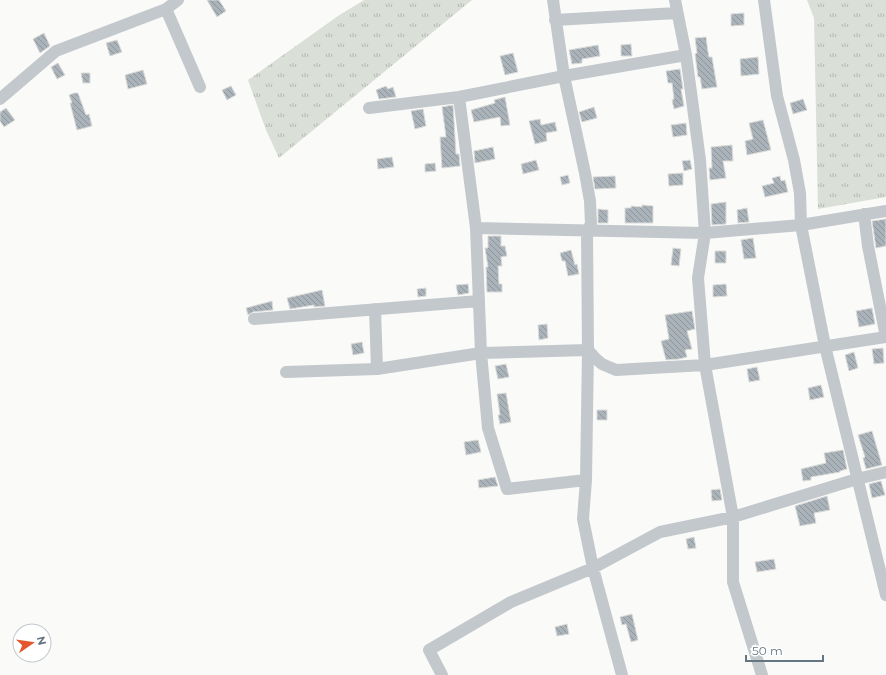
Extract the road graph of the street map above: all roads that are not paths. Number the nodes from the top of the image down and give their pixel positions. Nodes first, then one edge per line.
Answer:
1 (178, 0) edge
2 (553, 0) edge
3 (675, 0) edge
4 (764, 0) edge
5 (166, 9) junction
6 (677, 13) junction
7 (555, 20) junction
8 (686, 56) junction
9 (564, 76) junction
10 (200, 87) dead end
11 (459, 97) junction
12 (0, 99) edge
13 (369, 108) dead end
14 (886, 210) edge
15 (864, 214) junction
16 (801, 225) junction
17 (476, 228) junction
18 (587, 231) junction
19 (705, 233) junction
20 (479, 301) junction
21 (375, 310) junction
22 (254, 319) dead end
23 (886, 337) edge
24 (824, 346) junction
25 (588, 350) junction
26 (481, 353) junction
27 (705, 365) junction
28 (377, 369) junction
29 (286, 372) dead end
30 (886, 472) edge
31 (857, 479) junction
32 (586, 480) junction
33 (733, 517) junction
34 (593, 568) junction
35 (886, 595) edge
36 (442, 675) edge
37 (622, 675) edge
38 (762, 675) edge

1 - 5 street
2 - 7 street
3 - 6 street
4 - 16 street
5 - 10 street
5 - 12 street
6 - 7 street
6 - 8 street
7 - 9 street
8 - 9 street
8 - 19 street
9 - 11 street
9 - 18 street
11 - 13 street
11 - 17 street
14 - 15 street
15 - 16 street
15 - 23 street
16 - 19 street
16 - 24 street
17 - 18 street
17 - 20 street
18 - 19 street
18 - 25 street
19 - 27 street
20 - 21 street
20 - 26 street
21 - 22 street
21 - 28 street
23 - 24 street
24 - 27 street
24 - 31 street
25 - 26 street
25 - 27 street
25 - 32 street
26 - 28 street
26 - 32 street
27 - 33 street
28 - 29 street
30 - 31 street
31 - 33 street
31 - 35 street
32 - 34 street
33 - 34 street
33 - 38 street
34 - 36 street
34 - 37 street

